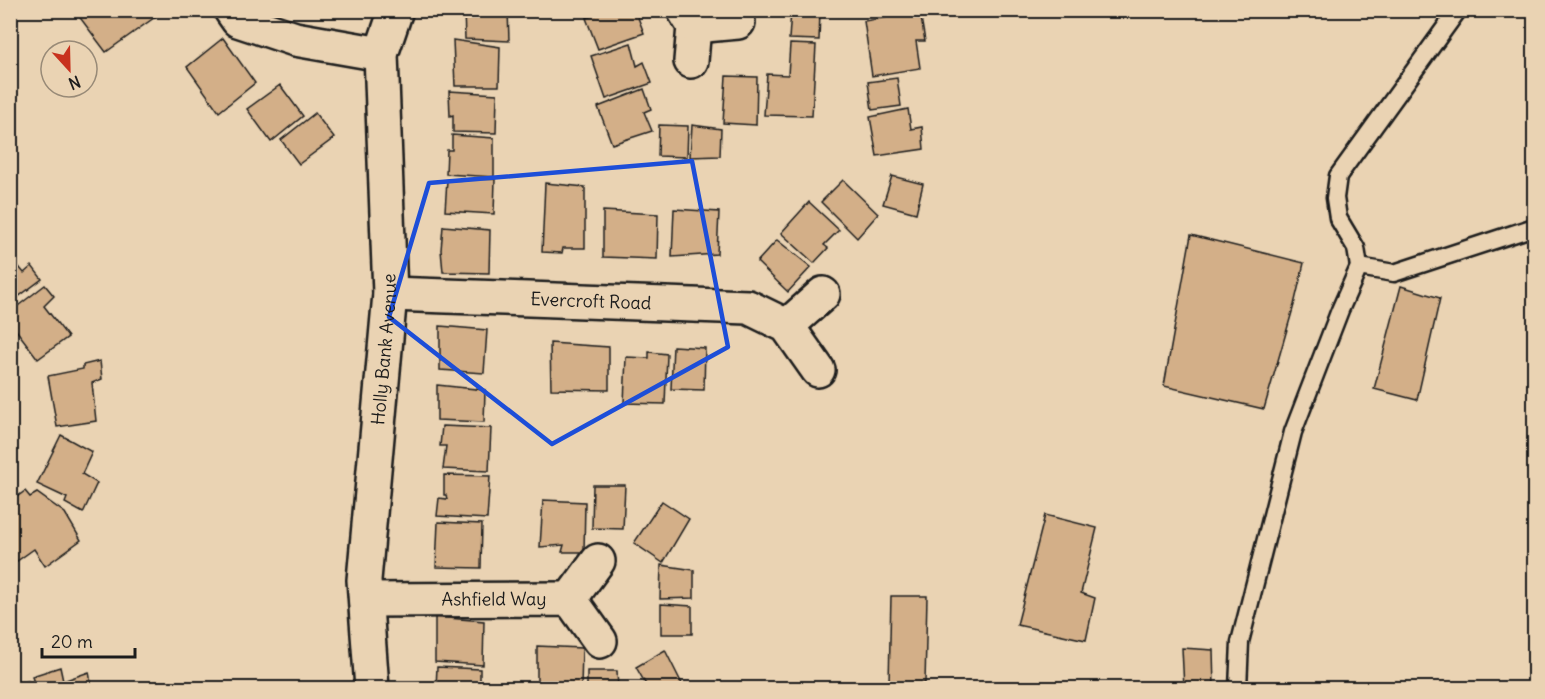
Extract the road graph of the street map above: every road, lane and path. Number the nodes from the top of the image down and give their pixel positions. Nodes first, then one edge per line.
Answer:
1 (231, 10) edge
2 (396, 10) edge
3 (1458, 10) edge
4 (689, 18) edge
5 (738, 21) dead end
6 (381, 54) junction
7 (692, 61) dead end
8 (1534, 227) edge
9 (1359, 267) junction
10 (390, 294) junction
11 (823, 294) dead end
12 (787, 326) junction
13 (818, 370) dead end
14 (598, 561) dead end
15 (570, 599) junction
16 (366, 600) junction
17 (600, 641) dead end
18 (372, 688) edge
19 (1238, 688) edge

1 - 6 street
2 - 6 street, Holly Bank Avenue
3 - 9 lane
4 - 5 street
4 - 7 street
6 - 10 street, Holly Bank Avenue
8 - 9 lane
9 - 19 lane
10 - 12 street, Evercroft Road
10 - 16 street, Holly Bank Avenue
11 - 12 street
12 - 13 street, Evercroft Road
14 - 15 street
15 - 16 street, Ashfield Way
15 - 17 street, Ashfield Way
16 - 18 street, Holly Bank Avenue

